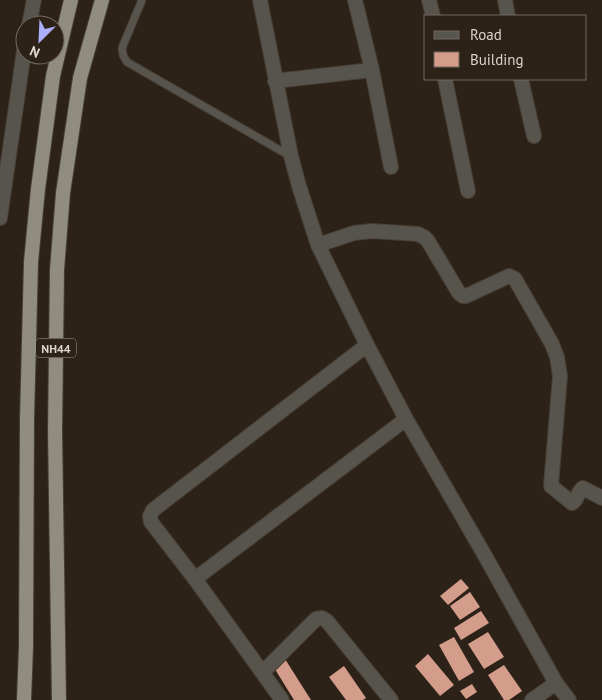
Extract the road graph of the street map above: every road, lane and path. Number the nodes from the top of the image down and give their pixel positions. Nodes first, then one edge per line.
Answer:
1 (34, 0) edge
2 (71, 0) edge
3 (102, 0) edge
4 (142, 0) edge
5 (260, 0) edge
6 (355, 0) edge
7 (429, 0) edge
8 (505, 0) edge
9 (31, 15) edge
10 (433, 15) edge
11 (508, 15) edge
12 (22, 65) edge
13 (372, 70) junction
14 (445, 80) edge
15 (521, 80) edge
16 (275, 81) junction
17 (534, 136) dead end
18 (291, 156) junction
19 (391, 167) dead end
20 (468, 191) dead end
21 (0, 218) edge
22 (318, 245) junction
23 (367, 345) junction
24 (406, 419) junction
25 (602, 498) edge
26 (195, 579) junction
27 (262, 672) junction
28 (556, 683) junction
29 (24, 700) edge
30 (59, 700) edge
31 (282, 700) edge
32 (391, 700) edge
33 (532, 700) edge
34 (569, 700) edge

1 - 9 street
2 - 29 highway, NH44
3 - 30 highway, NH44
4 - 18 lane
5 - 16 street
6 - 13 street
7 - 10 street
8 - 11 street
12 - 21 street
13 - 16 street
13 - 19 street
14 - 20 street
15 - 17 street
16 - 18 street
18 - 22 street
22 - 23 street
22 - 25 street
23 - 24 street
23 - 26 street
24 - 26 street
24 - 28 street
26 - 27 street
27 - 31 street
27 - 32 street
28 - 33 street
28 - 34 street

